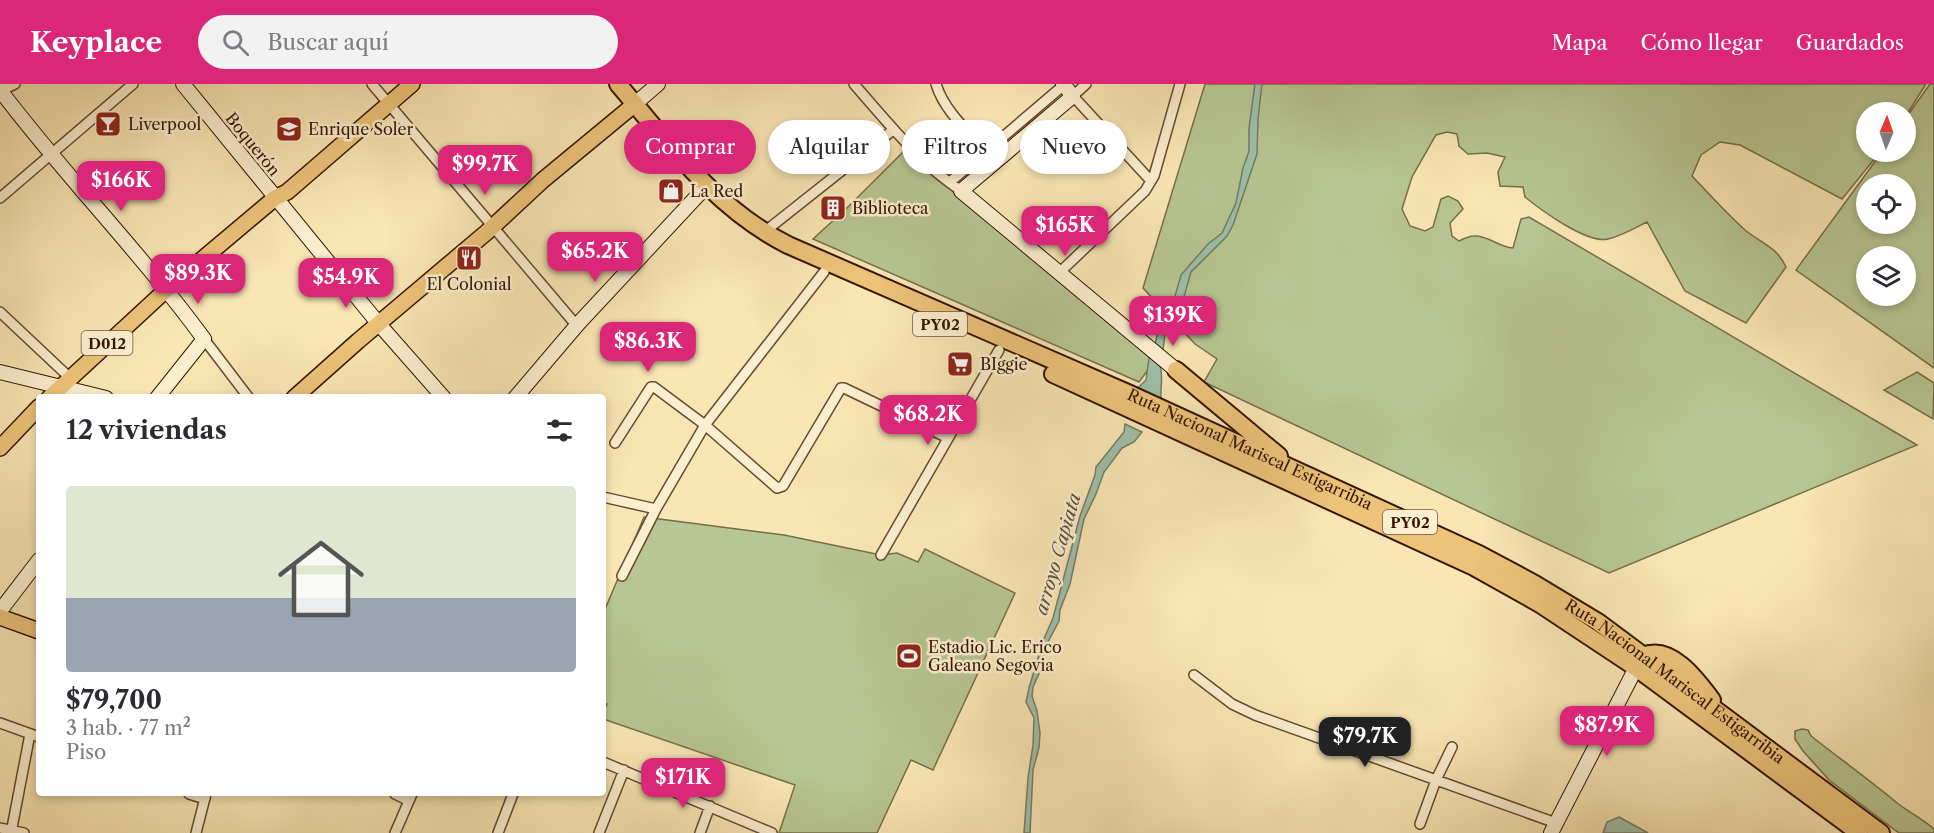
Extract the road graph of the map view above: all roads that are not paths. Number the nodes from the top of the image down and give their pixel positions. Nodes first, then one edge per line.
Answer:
1 (15, 84) edge
2 (133, 84) edge
3 (183, 84) edge
4 (372, 84) edge
5 (401, 84) edge
6 (412, 84) edge
7 (604, 84) edge
8 (618, 84) edge
9 (658, 84) edge
10 (854, 84) edge
11 (936, 84) edge
12 (1086, 84) edge
13 (1180, 84) edge
14 (1066, 87) edge
15 (0, 91) edge
16 (387, 101) junction
17 (631, 107) junction
18 (959, 120) edge
19 (893, 130) junction
20 (1008, 135) edge
21 (50, 155) junction
22 (968, 174) edge
23 (1151, 181) junction
24 (956, 187) junction
25 (700, 193) junction
26 (0, 198) edge
27 (275, 198) junction
28 (493, 227) junction
29 (763, 233) junction
30 (824, 272) junction
31 (1059, 273) junction
32 (167, 289) junction
33 (0, 312) edge
34 (378, 323) junction
35 (577, 326) junction
36 (204, 339) junction
37 (999, 350) junction
38 (1176, 370) joint
39 (0, 372) edge
40 (65, 381) junction
41 (53, 394) edge
42 (96, 394) edge
43 (160, 394) edge
44 (246, 394) edge
45 (298, 394) edge
46 (440, 394) edge
47 (518, 394) edge
48 (1127, 399) junction
49 (36, 411) edge
50 (1162, 416) junction
51 (705, 425) junction
52 (948, 438) junction
53 (615, 443) dead end
54 (0, 448) edge
55 (1304, 474) junction
56 (606, 498) edge
57 (656, 509) junction
58 (881, 555) dead end
59 (36, 564) edge
60 (622, 576) dead end
61 (0, 611) edge
62 (0, 617) edge
63 (36, 630) edge
64 (1639, 661) junction
65 (1194, 675) dead end
66 (0, 723) edge
67 (34, 735) edge
68 (1452, 747) dead end
69 (606, 763) edge
70 (624, 771) junction
71 (1436, 780) junction
72 (205, 796) edge
73 (512, 796) edge
74 (411, 797) edge
75 (710, 806) junction
76 (1420, 824) dead end
77 (0, 828) edge
78 (1554, 828) edge
79 (12, 832) edge
80 (24, 833) edge
81 (196, 833) edge
82 (395, 833) edge
83 (498, 833) edge
84 (599, 833) edge
85 (700, 833) edge
86 (772, 833) edge
87 (1859, 833) edge
88 (1881, 833) edge

1 - 15 street
2 - 21 street
3 - 27 street, Boquerón
4 - 16 street
5 - 16 main road, D012
6 - 16 main road, D012
7 - 17 highway, Ruta Nacional Mariscal Estigarribia / PY02
8 - 17 highway, Ruta Nacional Mariscal Estigarribia / PY02
9 - 17 street
10 - 19 street
11 - 18 street
12 - 14 street
13 - 23 street
14 - 20 street
14 - 23 street
14 - 24 street
15 - 21 street
16 - 27 main road, D012
16 - 28 street
17 - 25 highway, Ruta Nacional Mariscal Estigarribia / PY02
17 - 28 main road
17 - 29 highway, Ruta Nacional Mariscal Estigarribia / PY02
19 - 24 street
19 - 29 street
21 - 26 street
21 - 32 street
22 - 24 street
23 - 31 street
24 - 31 street
25 - 30 highway, Ruta Nacional Mariscal Estigarribia / PY02
25 - 35 street
27 - 32 main road, D012
27 - 34 street, Boquerón
28 - 34 main road
28 - 35 street
29 - 48 highway, Ruta Nacional Mariscal Estigarribia / PY02
30 - 37 highway, Ruta Nacional Mariscal Estigarribia / PY02
30 - 51 street
31 - 38 street
32 - 36 street
32 - 40 main road, D012
33 - 40 street
34 - 45 main road
34 - 46 street, Boquerón
35 - 47 street
36 - 43 street
36 - 44 street
37 - 48 highway, Ruta Nacional Mariscal Estigarribia / PY02
37 - 52 street
38 - 55 highway
39 - 40 street
40 - 41 main road, D012
40 - 42 street
48 - 50 highway, Ruta Nacional Mariscal Estigarribia / PY02
49 - 54 main road
50 - 55 highway, Ruta Nacional Mariscal Estigarribia / PY02
50 - 64 highway, Ruta Nacional Mariscal Estigarribia / PY02
51 - 52 street
51 - 53 street
51 - 57 street
52 - 58 street
55 - 64 highway, Ruta Nacional Mariscal Estigarribia / PY02
56 - 57 street
57 - 60 street
59 - 61 street
62 - 63 main road
64 - 78 street
64 - 87 highway, Ruta Nacional Mariscal Estigarribia / PY02
64 - 88 highway, Ruta Nacional Mariscal Estigarribia / PY02
65 - 71 street
66 - 67 street
67 - 79 street
68 - 71 street
69 - 70 street
70 - 75 street
70 - 84 street
71 - 76 street
71 - 78 street
72 - 81 street
73 - 83 street
74 - 82 street
75 - 85 street
75 - 86 street
77 - 79 street
79 - 80 street

